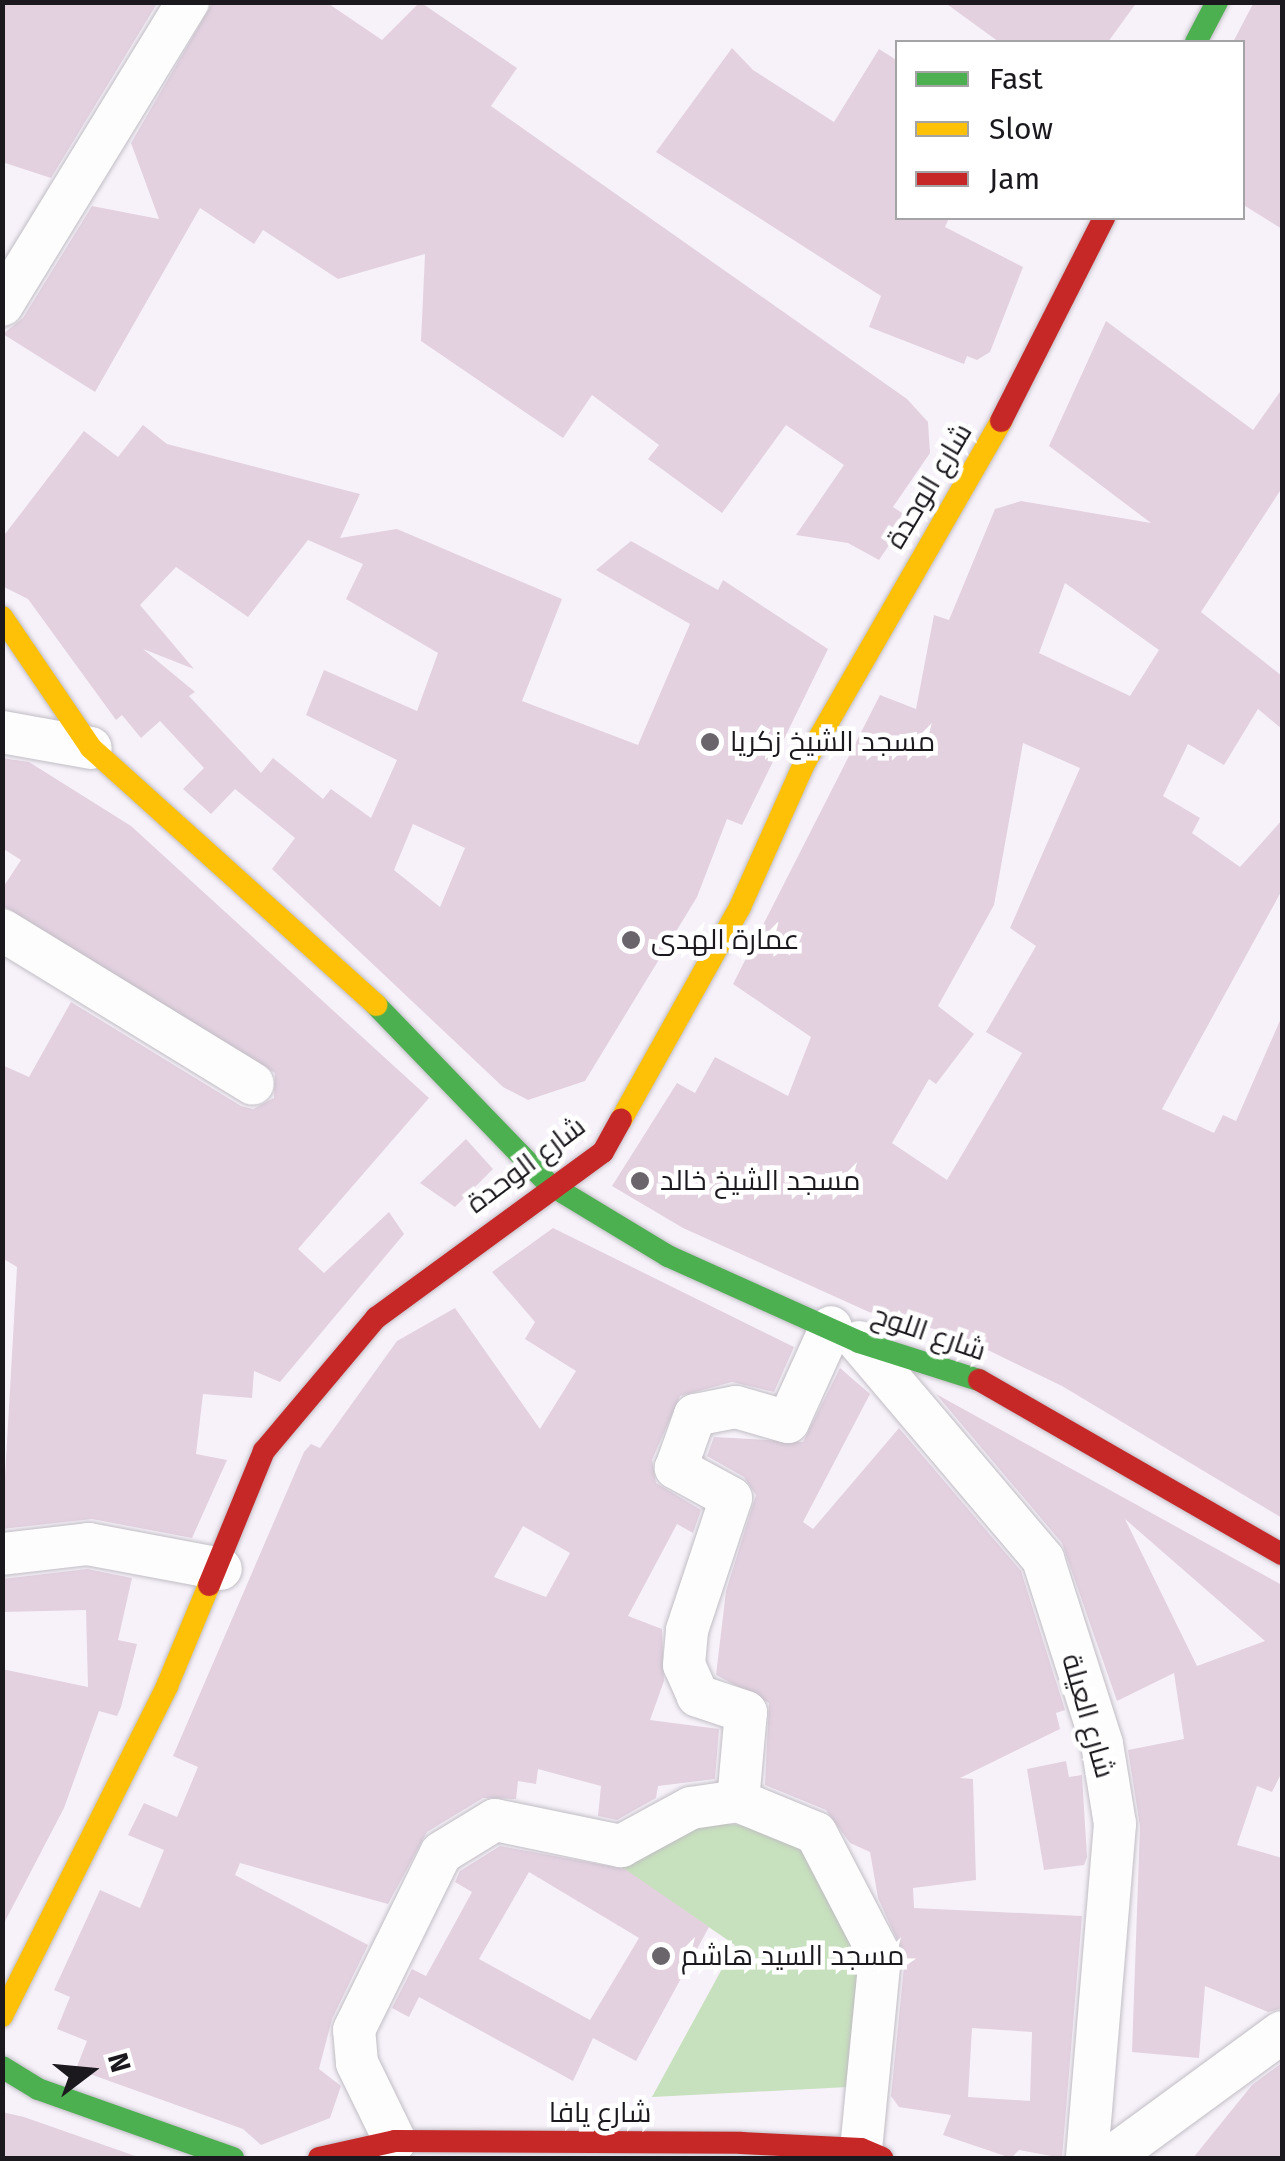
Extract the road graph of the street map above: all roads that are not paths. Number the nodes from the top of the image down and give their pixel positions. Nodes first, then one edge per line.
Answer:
1 (188, 2) edge
2 (1217, 2) edge
3 (1197, 40) edge
4 (1103, 220) edge
5 (2, 305) edge
6 (2, 618) edge
7 (2, 732) edge
8 (90, 748) junction
9 (2, 930) edge
10 (253, 1084) dead end
11 (549, 1184) junction
12 (845, 1334) junction
13 (2, 1554) edge
14 (1282, 1554) edge
15 (220, 1569) junction
16 (738, 1801) junction
17 (2, 2016) edge
18 (1282, 2032) edge
19 (2, 2067) edge
20 (394, 2141) junction
21 (871, 2154) edge
22 (233, 2158) edge
23 (318, 2158) edge
24 (1086, 2158) edge
25 (1110, 2158) edge

1 - 5 street
2 - 3 street
4 - 11 street, شارع الوحدة
6 - 8 street, شارع اللوح
7 - 8 street
8 - 11 street, شارع اللوح
9 - 10 street
11 - 12 street, شارع اللوح
11 - 15 street, شارع الوحدة
12 - 14 street, شارع اللوح
12 - 16 street
12 - 24 street, شارع العيلة
13 - 15 street
15 - 17 street, شارع الوحدة
16 - 20 street
16 - 21 street
18 - 25 street
19 - 22 street
20 - 21 street, شارع يافا
20 - 23 street, شارع يافا

